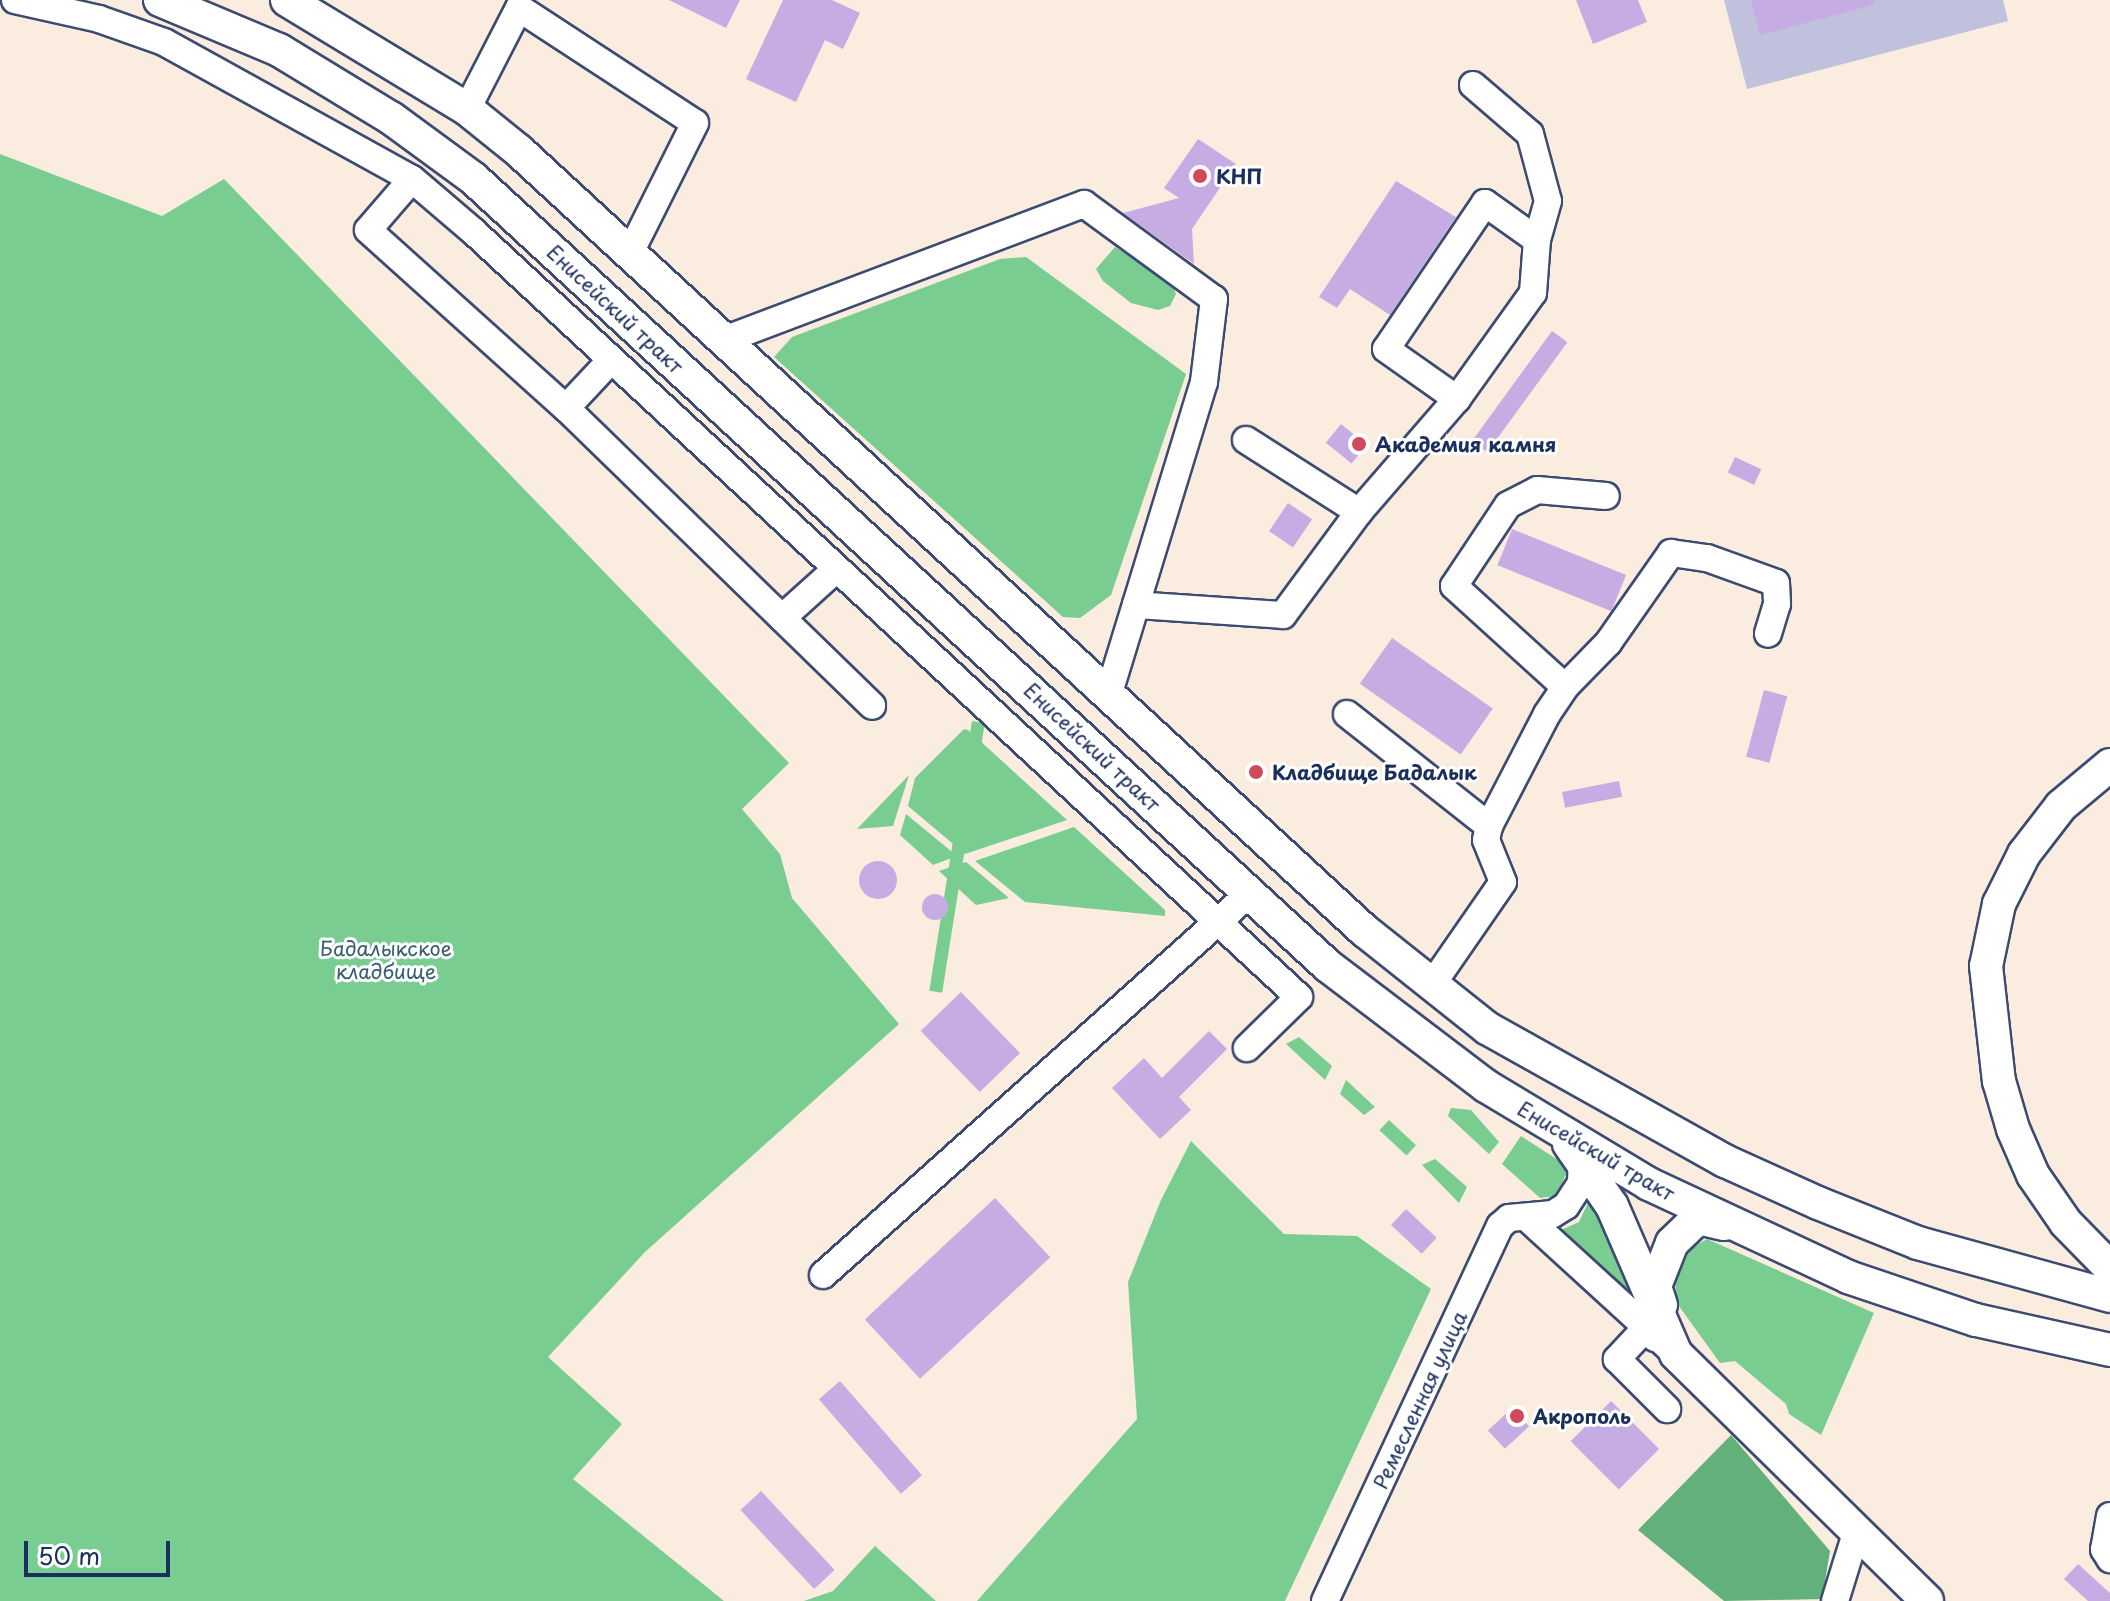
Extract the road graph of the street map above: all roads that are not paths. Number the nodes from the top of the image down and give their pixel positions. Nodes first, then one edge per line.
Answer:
1 (15, 0) edge
2 (160, 0) edge
3 (287, 0) edge
4 (521, 4) edge
5 (1473, 85) dead end
6 (467, 109) junction
7 (391, 118) junction
8 (364, 153) junction
9 (412, 179) junction
10 (1537, 240) junction
11 (630, 253) junction
12 (724, 340) junction
13 (610, 361) junction
14 (1457, 399) junction
15 (566, 408) junction
16 (1246, 440) dead end
17 (1606, 496) dead end
18 (1359, 512) junction
19 (834, 571) junction
20 (1136, 605) junction
21 (782, 618) junction
22 (1768, 634) dead end
23 (1565, 687) junction
24 (1109, 692) junction
25 (872, 706) dead end
26 (1347, 714) dead end
27 (2110, 765) edge
28 (1489, 826) junction
29 (1286, 857) junction
30 (1250, 893) junction
31 (1221, 922) junction
32 (1431, 986) junction
33 (1247, 1048) dead end
34 (1561, 1133) junction
35 (1582, 1160) junction
36 (1528, 1219) junction
37 (1731, 1226) junction
38 (2110, 1268) edge
39 (823, 1275) dead end
40 (2110, 1296) edge
41 (1644, 1330) junction
42 (2110, 1350) edge
43 (1676, 1354) junction
44 (1667, 1409) dead end
45 (2110, 1516) edge
46 (1856, 1533) junction
47 (2110, 1559) edge
48 (1325, 1601) edge
49 (1835, 1601) edge
50 (1927, 1601) edge

1 - 8 street
2 - 7 main road, Енисейский тракт
3 - 6 main road
4 - 6 street
4 - 11 street
5 - 10 street
6 - 11 main road
7 - 8 street
7 - 30 main road, Енисейский тракт
8 - 9 street
9 - 13 street
9 - 15 street
10 - 14 street
10 - 14 street
11 - 12 main road
12 - 20 street
12 - 24 main road
13 - 15 street
13 - 19 street
14 - 18 street
15 - 21 street
16 - 18 street
17 - 23 street
18 - 20 street
19 - 21 street
19 - 31 street
20 - 24 street
21 - 25 street
22 - 23 street
23 - 28 street
24 - 29 main road
26 - 28 street
27 - 38 main road
28 - 32 street
29 - 30 main road
29 - 32 main road
30 - 31 street
30 - 34 main road, Енисейский тракт
31 - 33 street
31 - 39 street
32 - 40 main road
34 - 35 main road
34 - 37 main road, Енисейский тракт
35 - 36 street
35 - 43 main road
36 - 41 street
36 - 48 street, Ремесленная улица
37 - 42 main road, Енисейский тракт
37 - 43 main road
41 - 43 street
41 - 44 street
43 - 46 main road
45 - 47 street
46 - 49 street
46 - 50 main road

